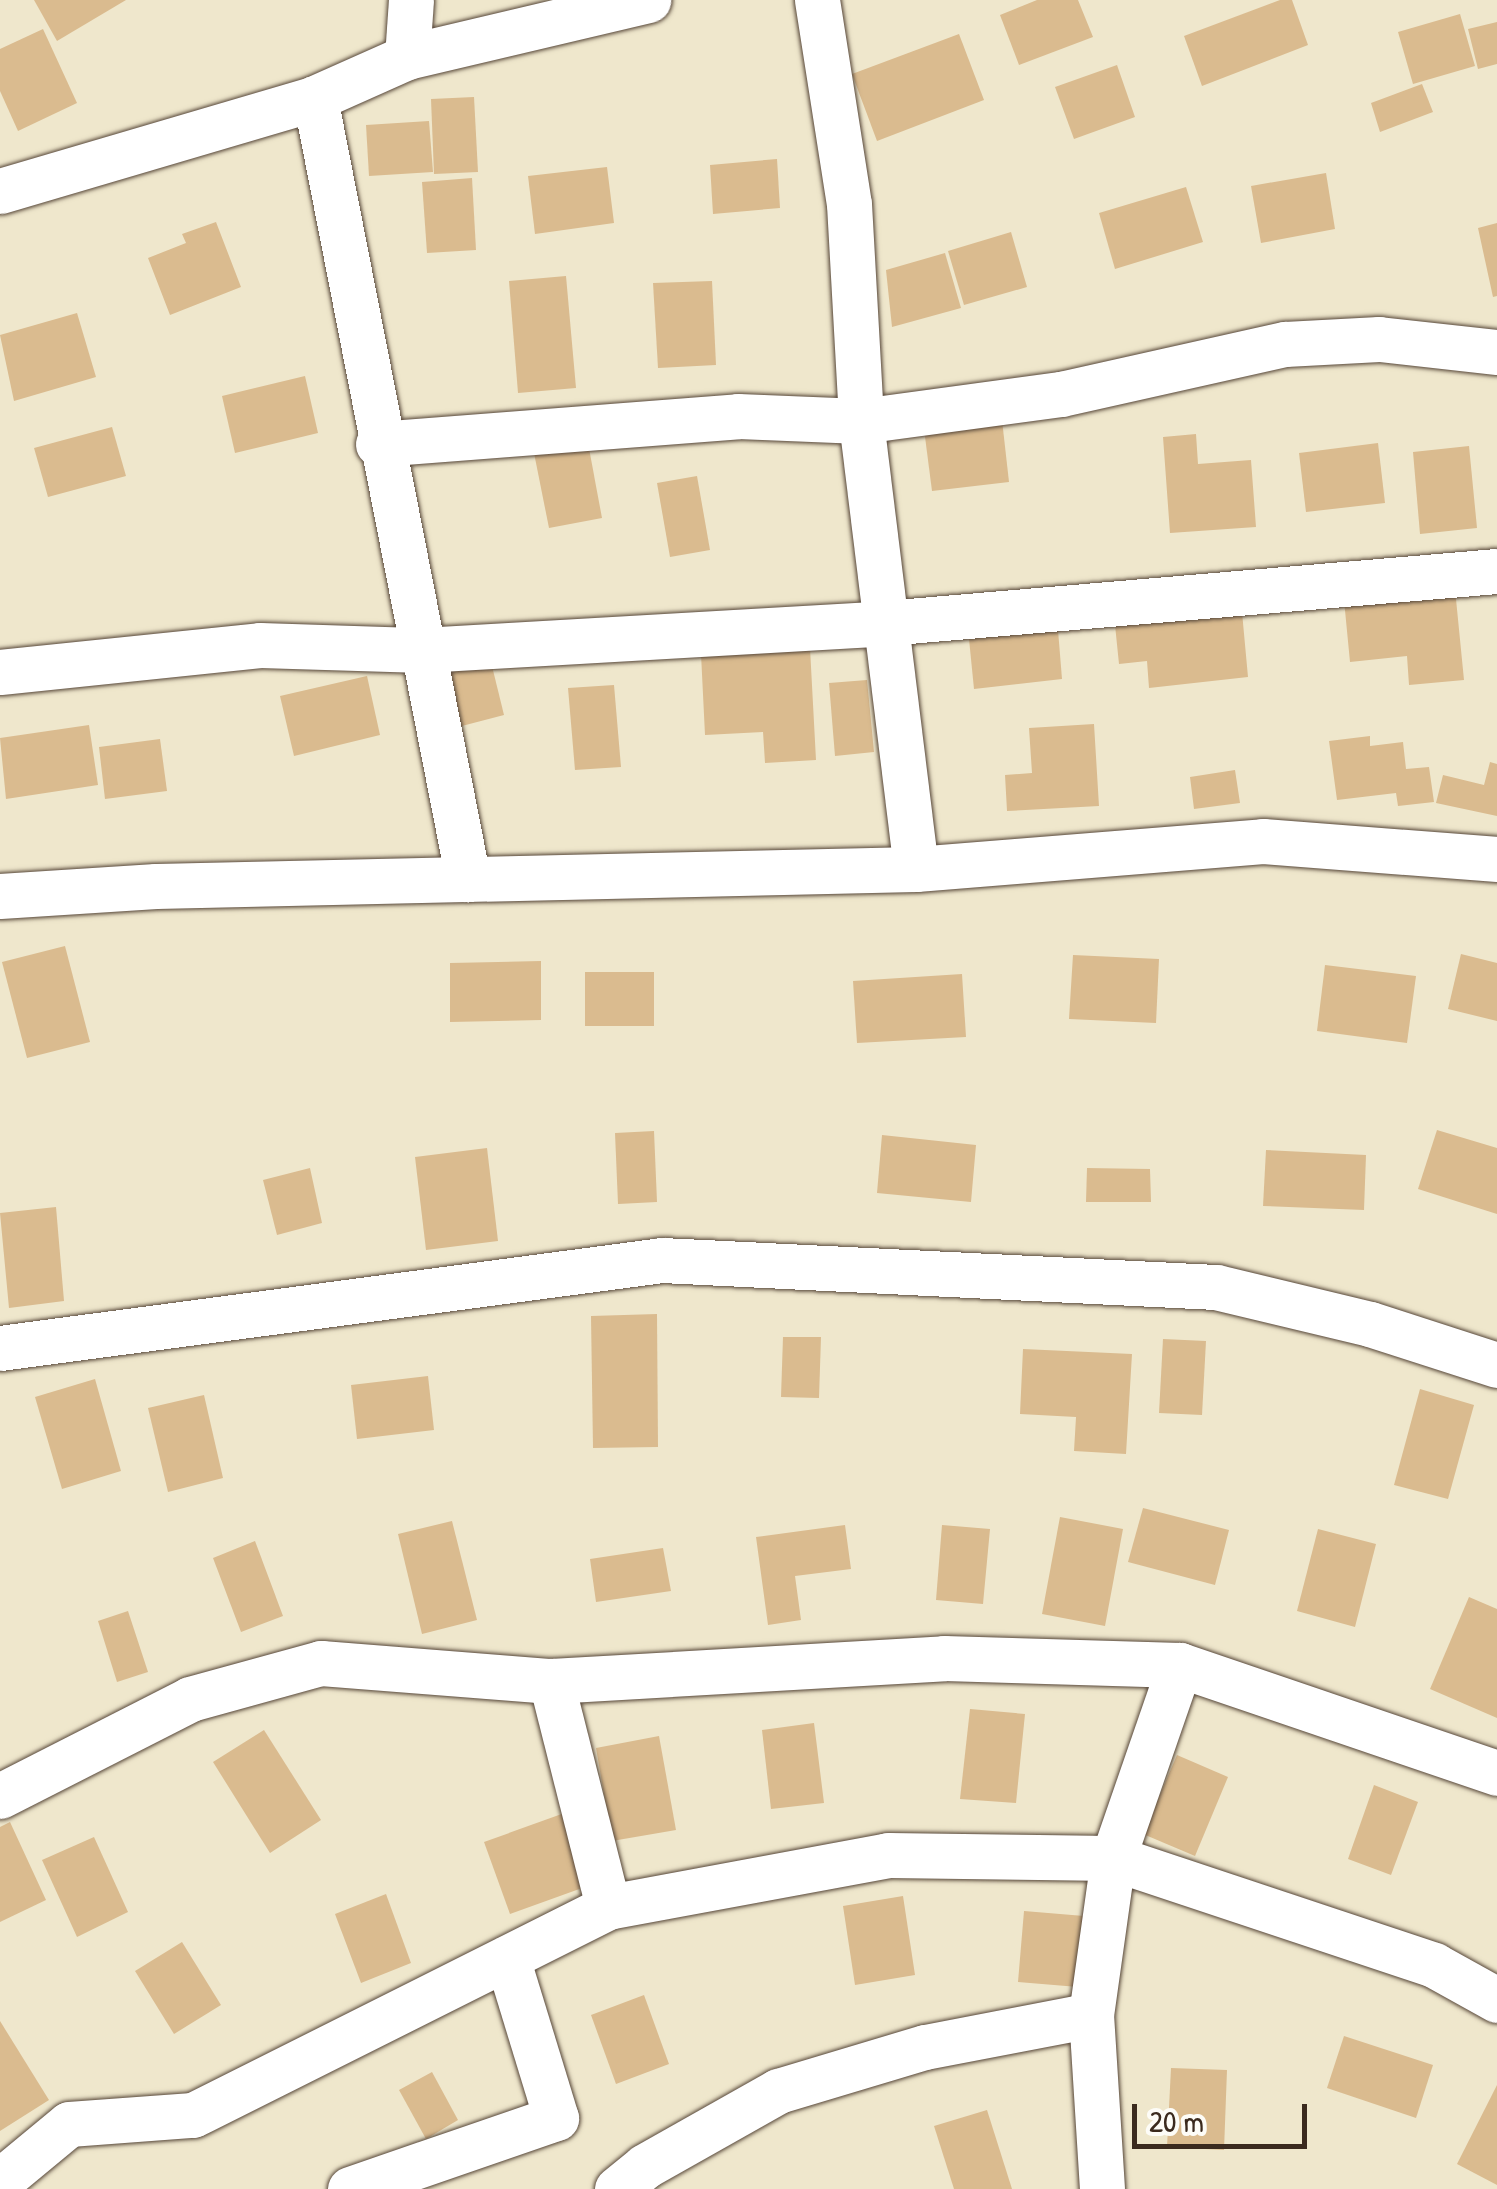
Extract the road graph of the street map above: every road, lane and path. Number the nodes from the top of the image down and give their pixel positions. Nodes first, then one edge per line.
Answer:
1 (411, 0) edge
2 (648, 0) edge
3 (817, 0) edge
4 (407, 57) junction
5 (315, 98) junction
6 (0, 191) edge
7 (1497, 352) edge
8 (860, 421) junction
9 (378, 444) junction
10 (1497, 570) edge
11 (885, 623) junction
12 (423, 650) junction
13 (0, 672) edge
14 (1497, 859) edge
15 (916, 869) junction
16 (468, 879) junction
17 (0, 896) edge
18 (0, 1348) edge
19 (1497, 1365) edge
20 (1180, 1665) junction
21 (551, 1681) junction
22 (1497, 1773) edge
23 (0, 1796) edge
24 (1113, 1858) junction
25 (608, 1908) junction
26 (506, 1958) junction
27 (1497, 2000) edge
28 (1091, 2015) junction
29 (0, 2181) edge
30 (350, 2189) edge
31 (618, 2189) edge
32 (1102, 2189) edge

1 - 4 street
2 - 4 street
3 - 8 street
4 - 5 street
5 - 6 street
5 - 9 street
7 - 8 street
8 - 9 street
8 - 11 street
9 - 12 street
10 - 11 street
11 - 12 street
11 - 15 street
12 - 13 street
12 - 16 street
14 - 15 street
15 - 16 street
16 - 17 street
18 - 19 street
20 - 21 street
20 - 22 street
20 - 24 street
21 - 23 street
21 - 25 street
24 - 25 street
24 - 27 street
24 - 28 street
25 - 26 street
26 - 29 street
26 - 30 street
28 - 31 street
28 - 32 street

